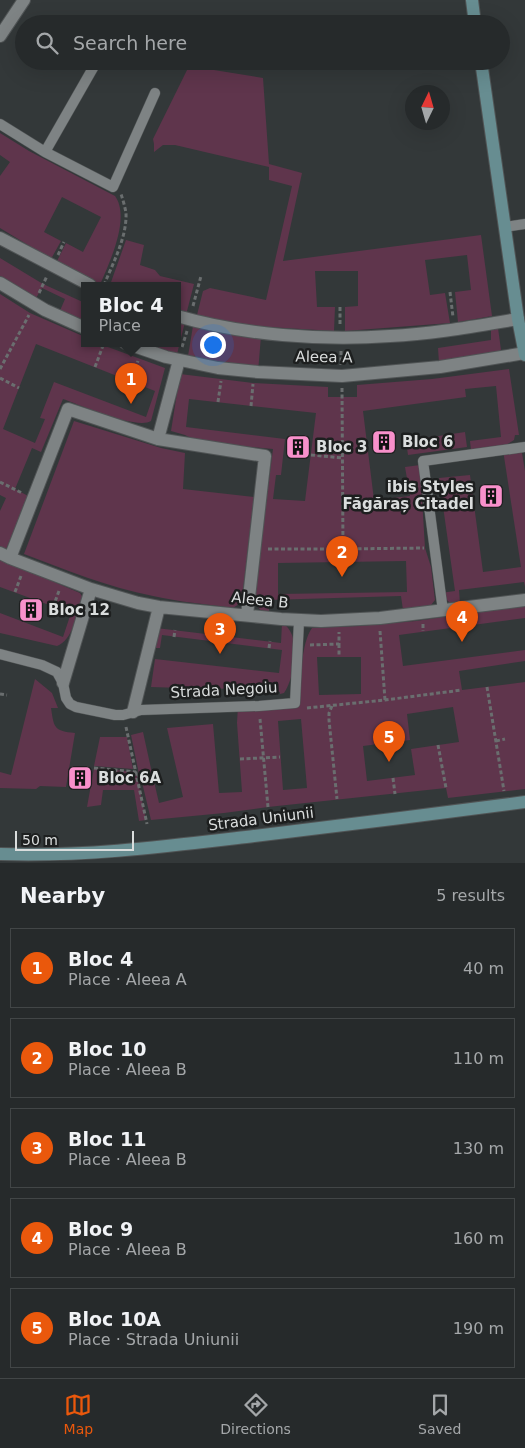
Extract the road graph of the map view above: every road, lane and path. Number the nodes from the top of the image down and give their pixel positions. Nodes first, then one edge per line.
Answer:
1 (24, 0) edge
2 (472, 0) edge
3 (474, 15) edge
4 (0, 36) edge
5 (92, 70) edge
6 (482, 70) edge
7 (155, 93) dead end
8 (0, 124) edge
9 (45, 152) junction
10 (113, 187) junction
11 (525, 224) edge
12 (505, 227) junction
13 (0, 238) edge
14 (201, 276) dead end
15 (84, 282) edge
16 (105, 282) edge
17 (0, 283) edge
18 (450, 292) dead end
19 (34, 304) junction
20 (184, 318) edge
21 (518, 319) junction
22 (81, 326) edge
23 (455, 329) junction
24 (524, 340) edge
25 (181, 343) edge
26 (102, 347) edge
27 (136, 347) edge
28 (181, 347) edge
29 (142, 349) junction
30 (525, 354) edge
31 (179, 360) junction
32 (95, 367) dead end
33 (223, 368) junction
34 (0, 369) edge
35 (254, 371) junction
36 (342, 376) junction
37 (0, 378) edge
38 (131, 381) dead end
39 (19, 388) dead end
40 (218, 402) dead end
41 (251, 406) dead end
42 (158, 439) junction
43 (525, 447) edge
44 (311, 455) dead end
45 (343, 458) junction
46 (0, 482) edge
47 (34, 499) junction
48 (434, 548) junction
49 (254, 549) junction
50 (343, 549) junction
51 (5, 555) edge
52 (91, 590) junction
53 (525, 600) edge
54 (159, 607) junction
55 (443, 612) junction
56 (247, 615) junction
57 (380, 618) junction
58 (299, 621) junction
59 (339, 627) dead end
60 (175, 630) dead end
61 (222, 636) dead end
62 (174, 637) dead end
63 (270, 641) dead end
64 (221, 642) dead end
65 (339, 644) junction
66 (304, 645) dead end
67 (269, 648) dead end
68 (0, 654) edge
69 (339, 657) dead end
70 (63, 683) junction
71 (487, 687) dead end
72 (462, 690) dead end
73 (0, 694) edge
74 (7, 695) dead end
75 (385, 700) junction
76 (295, 703) junction
77 (259, 706) junction
78 (332, 706) junction
79 (128, 713) junction
80 (505, 739) dead end
81 (496, 741) junction
82 (438, 745) dead end
83 (280, 757) dead end
84 (263, 758) junction
85 (240, 759) dead end
86 (94, 768) dead end
87 (137, 774) junction
88 (153, 775) dead end
89 (393, 778) dead end
90 (446, 788) dead end
91 (504, 791) dead end
92 (395, 794) dead end
93 (337, 799) dead end
94 (525, 802) edge
95 (268, 807) dead end
96 (147, 824) dead end
97 (0, 854) edge

1 - 4 street
2 - 3 main road
5 - 9 lane
6 - 12 main road
7 - 10 lane
8 - 9 lane
9 - 10 lane
10 - 16 path
11 - 12 lane
12 - 21 main road
13 - 15 street
14 - 20 path
17 - 19 street
18 - 23 path
19 - 22 street
19 - 34 path
20 - 23 street, Aleea A
20 - 25 path
21 - 23 street, Aleea A
21 - 24 main road
24 - 30 main road
26 - 32 path
27 - 29 street, Aleea A
28 - 31 path
29 - 31 street, Aleea A
29 - 38 path
30 - 36 street, Aleea A
31 - 33 street, Aleea A
31 - 42 street
33 - 35 street, Aleea A
33 - 40 path
35 - 36 street, Aleea A
35 - 41 path
36 - 45 path
37 - 39 path
42 - 47 street
42 - 49 street
43 - 48 lane
44 - 45 path
45 - 50 path
46 - 47 path
47 - 51 street
48 - 50 path
48 - 55 lane
49 - 50 path
49 - 56 street
51 - 52 street, Aleea B
52 - 54 street, Aleea B
52 - 70 street
53 - 55 street, Aleea B
54 - 56 street, Aleea B
54 - 79 street
55 - 57 street, Aleea B
56 - 58 street, Aleea B
57 - 58 street, Aleea B
57 - 75 path
58 - 76 lane, Strada Negoiu
59 - 65 path
60 - 62 path
61 - 64 path
63 - 67 path
65 - 66 path
65 - 69 path
68 - 70 lane, Strada Negoiu
70 - 79 lane, Strada Negoiu
71 - 81 path
72 - 75 path
73 - 74 path
75 - 78 path
76 - 77 lane, Strada Negoiu
76 - 78 path
77 - 79 lane, Strada Negoiu
77 - 84 path
78 - 93 path
79 - 87 path
80 - 81 path
81 - 91 path
82 - 90 path
83 - 84 path
84 - 85 path
84 - 95 path
86 - 87 path
87 - 88 path
87 - 96 path
89 - 92 path
94 - 97 main road, Strada Uniunii

